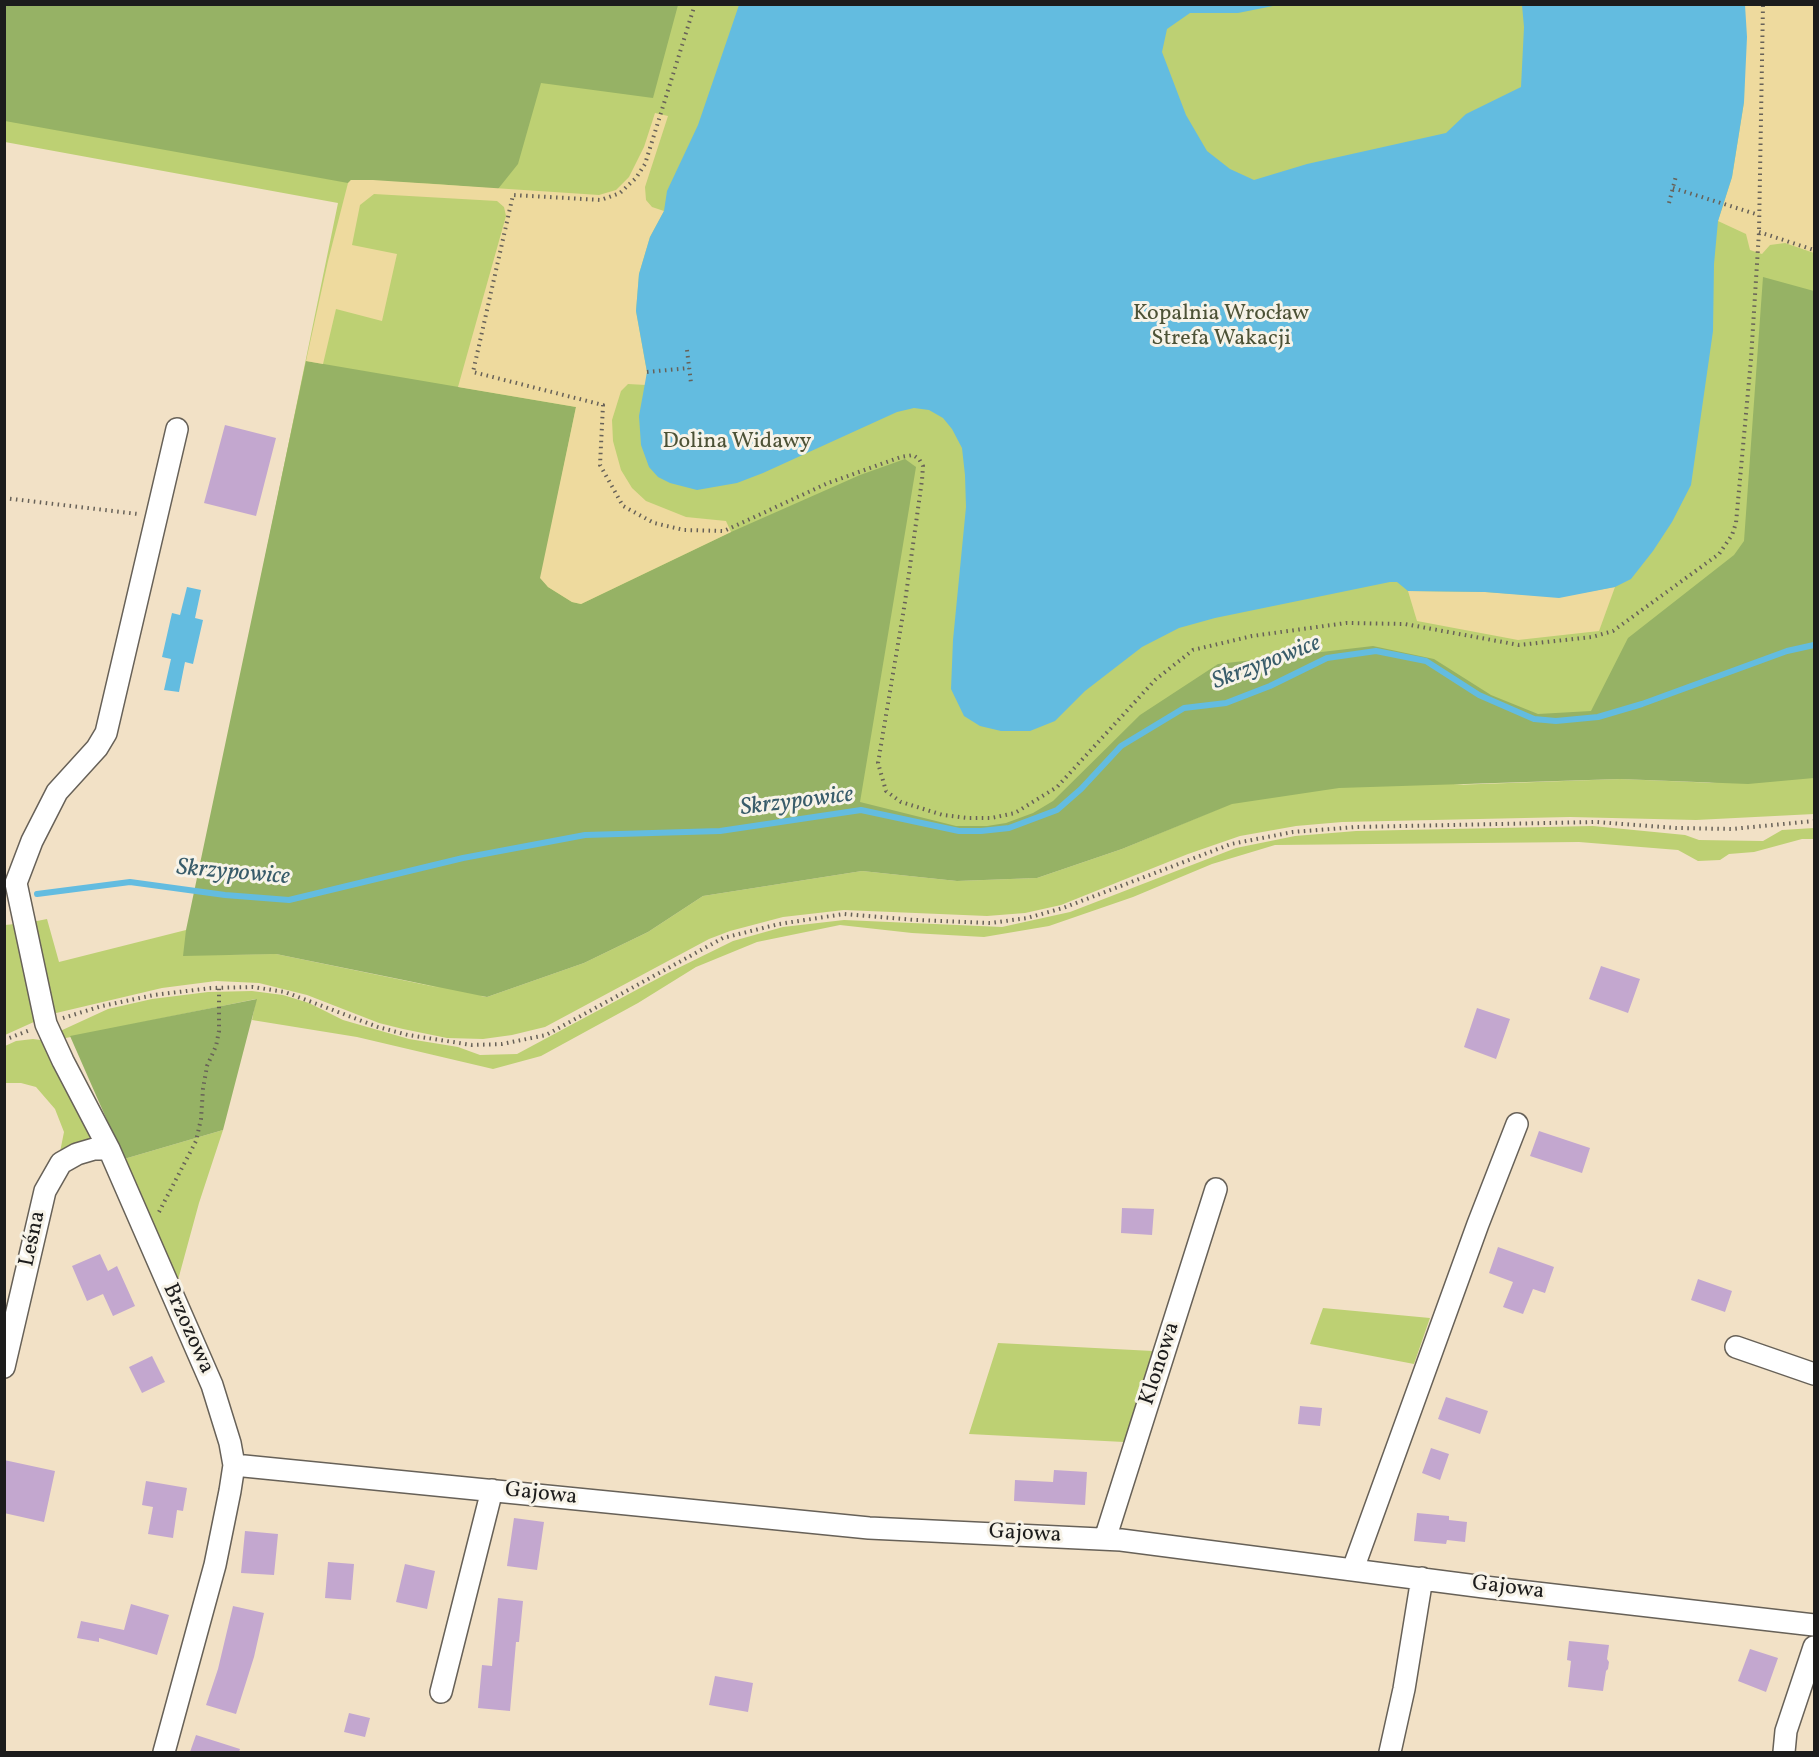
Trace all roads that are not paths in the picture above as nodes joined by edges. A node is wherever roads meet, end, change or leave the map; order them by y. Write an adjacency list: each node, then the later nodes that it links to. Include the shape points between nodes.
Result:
1 (177, 429): 3 (street, Brzozowa, via 106,733 57,792 16,883 46,1024)
2 (1517, 1124): 11 (street)
3 (109, 1149): 6 (street, Leśna, via 94,1149 61,1163 45,1191); 8 (street, Brzozowa, via 212,1385)
4 (1216, 1189): 10 (street, Klonowa)
5 (1736, 1347): 7 (street)
6 (4, 1368)
7 (1815, 1374)
8 (234, 1466): 9 (street, Gajowa); 16 (street, Brzozowa, via 215,1565)
9 (492, 1490): 10 (street, Gajowa, via 869,1528); 15 (street)
10 (1105, 1539): 11 (street, Gajowa)
11 (1353, 1569): 12 (street, Gajowa)
12 (1422, 1578): 13 (street, Gajowa); 17 (street)
13 (1815, 1625)
14 (1815, 1647): 18 (street, via 1786,1731)
15 (441, 1692)
16 (164, 1752)
17 (1390, 1752)
18 (1784, 1752)

